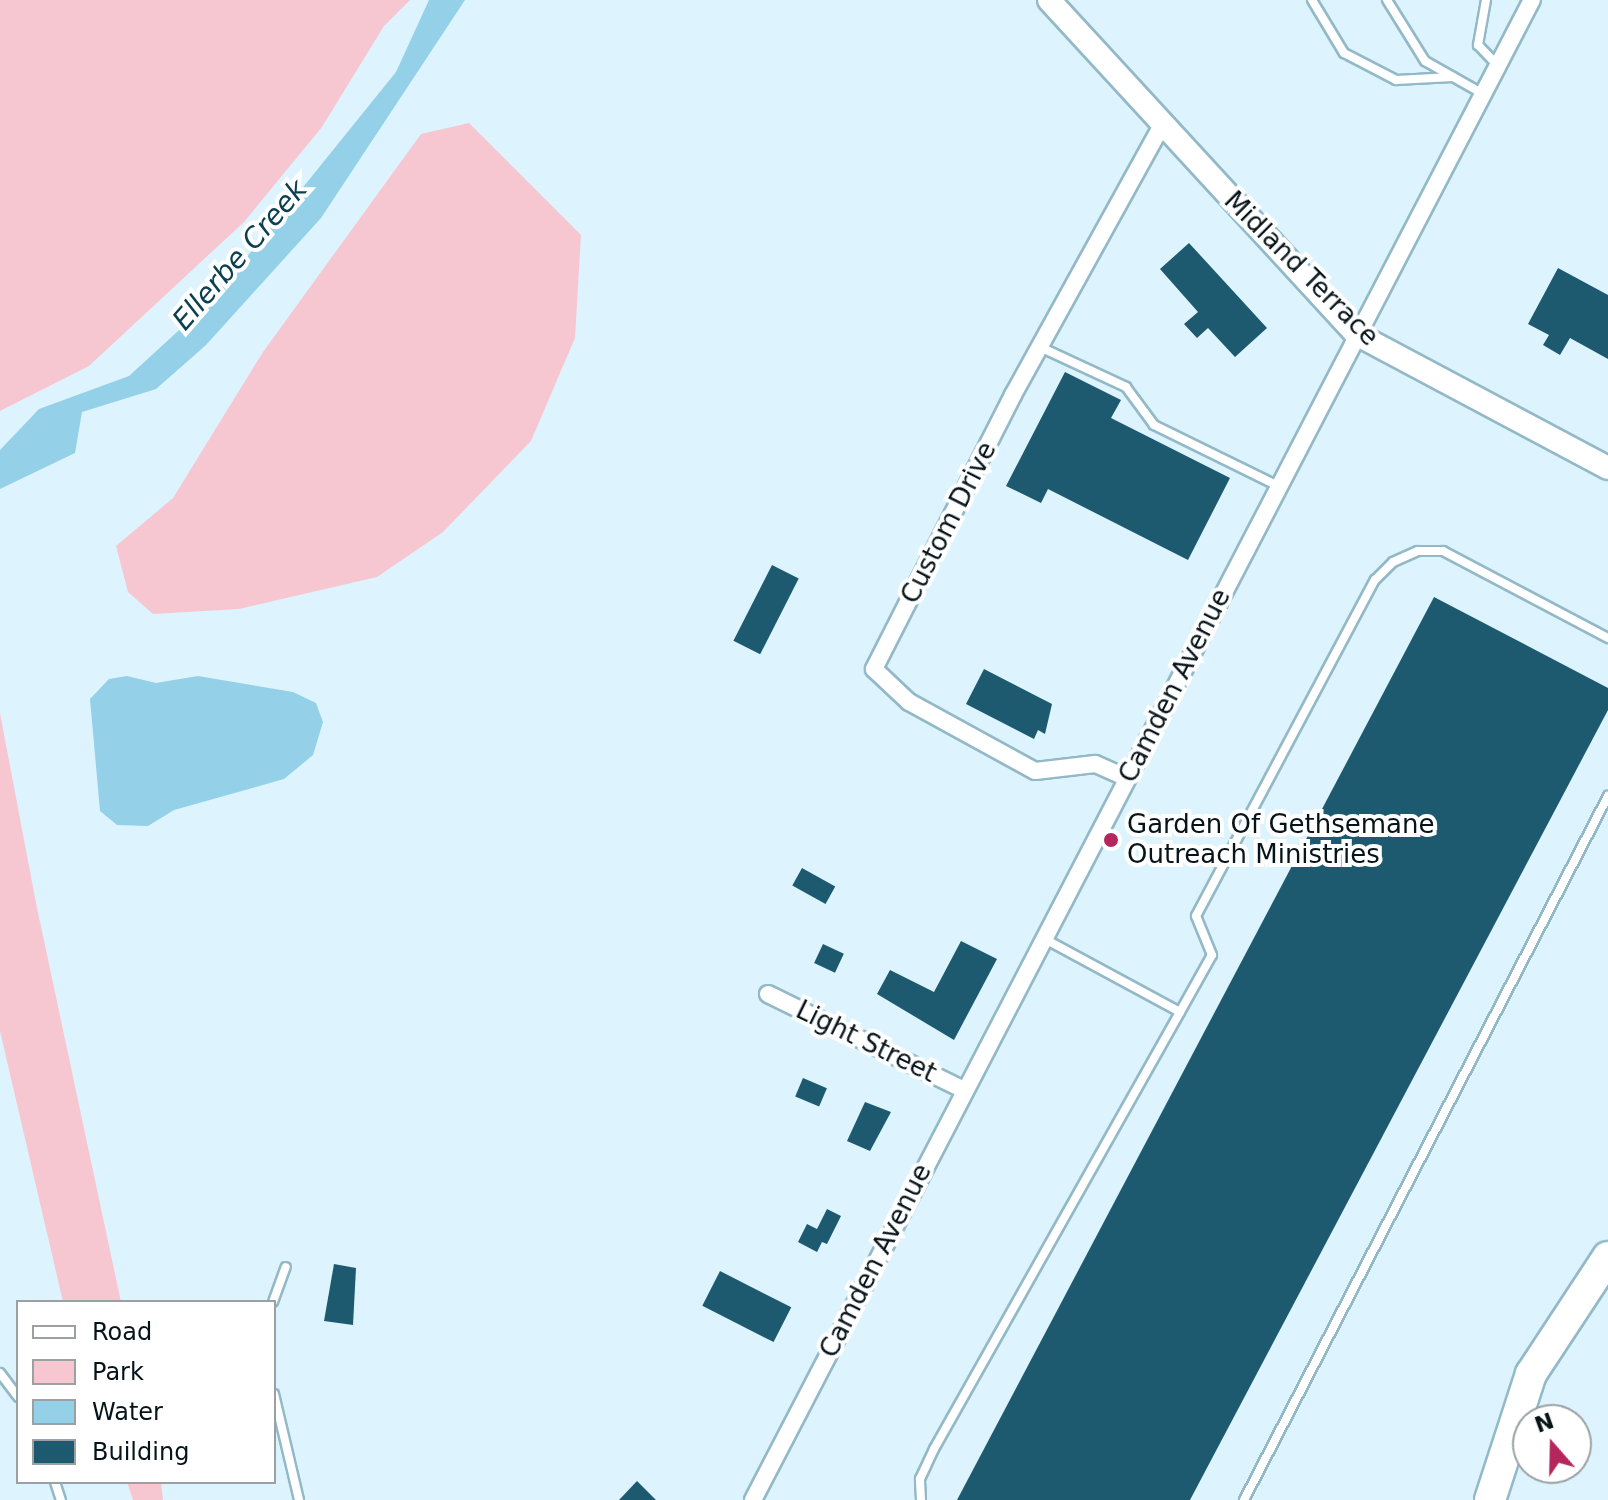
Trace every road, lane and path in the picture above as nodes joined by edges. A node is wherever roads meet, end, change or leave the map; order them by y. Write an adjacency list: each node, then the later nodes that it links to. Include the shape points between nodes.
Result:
1 (1049, 0): 9 (street, Midland Terrace)
2 (1312, 0): 7 (lane, via 1344,53 1396,80)
3 (1387, 0): 7 (lane, via 1425,61)
4 (1486, 0): 6 (lane, via 1478,45)
5 (1532, 0): 6 (street, Camden Avenue)
6 (1498, 66): 8 (street, Camden Avenue)
7 (1453, 77): 8 (lane)
8 (1483, 94): 10 (street, Camden Avenue)
9 (1162, 125): 10 (street, Midland Terrace); 11 (street, Custom Drive)
10 (1356, 334): 12 (street, Midland Terrace); 13 (street, Camden Avenue)
11 (1039, 347): 13 (lane, via 1126,387 1154,425); 15 (street, Custom Drive, via 874,669 909,702 1035,771 1095,764)
12 (1608, 468)
13 (1278, 486): 15 (street, Camden Avenue)
14 (1608, 638): 19 (lane, via 1443,551 1418,551 1393,562 1375,580 1196,916 1212,955)
15 (1127, 778): 17 (street, Camden Avenue)
16 (1608, 796): 31 (lane)
17 (1047, 940): 19 (lane); 20 (street, Camden Avenue)
18 (768, 994): 20 (street, Light Street)
19 (1180, 1012): 30 (lane, via 934,1449 920,1479)
20 (964, 1090): 29 (street, Camden Avenue)
21 (1608, 1257): 27 (highway, via 1531,1374)
22 (286, 1267): 23 (lane)
23 (274, 1300)
24 (0, 1373): 25 (lane)
25 (16, 1394)
26 (276, 1402): 28 (lane)
27 (1492, 1490)
28 (299, 1500)
29 (753, 1500)
30 (921, 1500)
31 (1244, 1500)

